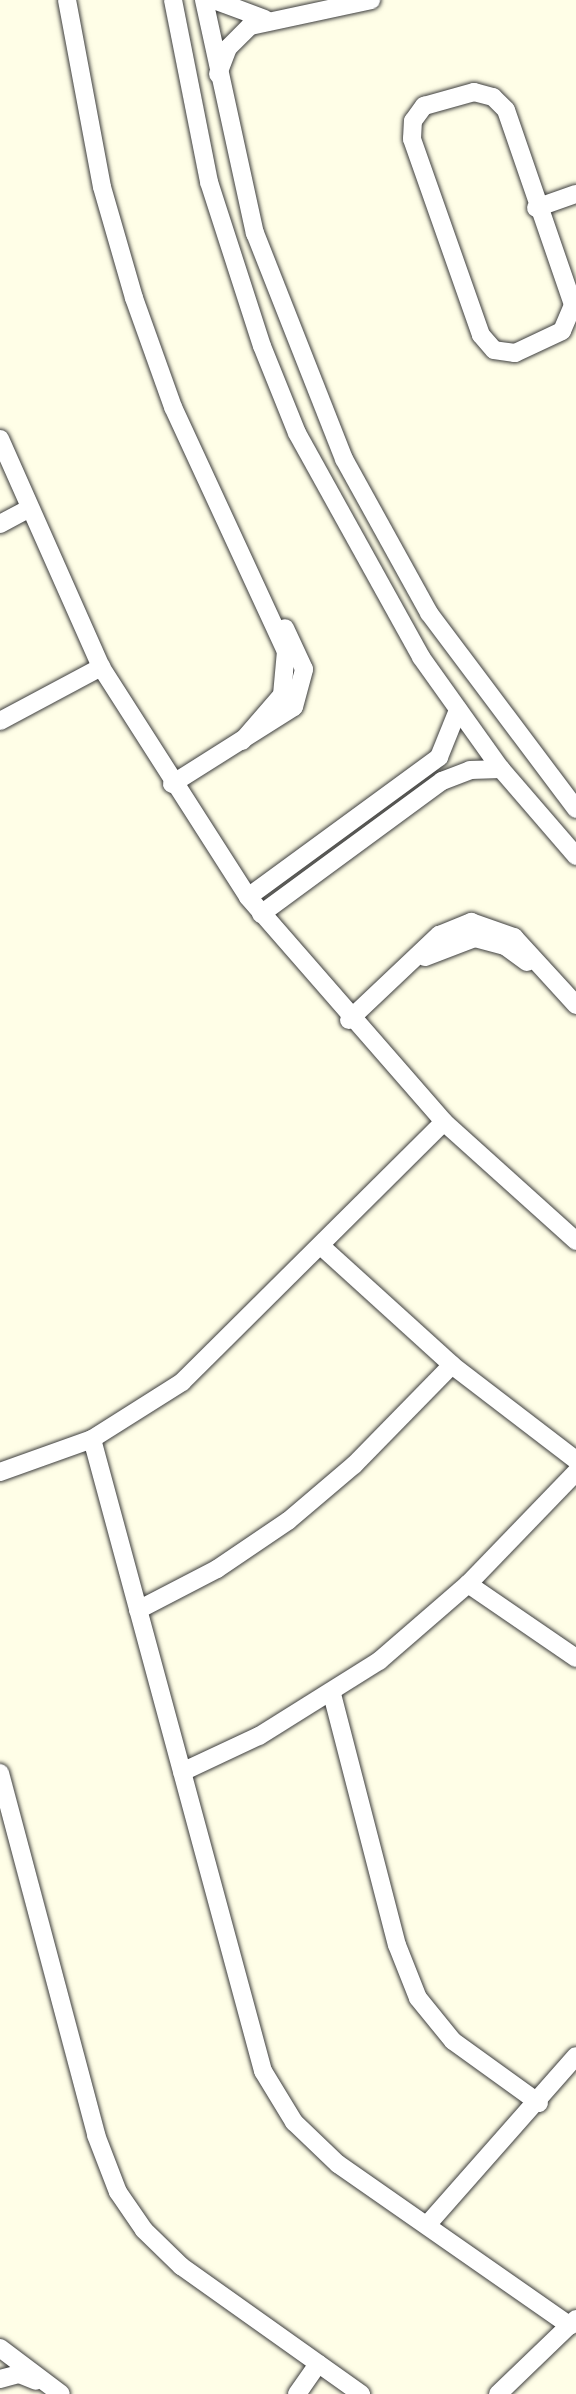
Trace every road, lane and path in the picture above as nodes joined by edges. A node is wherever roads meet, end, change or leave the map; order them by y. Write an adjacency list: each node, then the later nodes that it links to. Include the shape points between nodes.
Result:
1 (67, 0): 17 (street, via 99,175 134,298 199,466 273,615 286,651 286,684 277,705 242,741)
2 (173, 0): 14 (street, via 209,182 261,346 338,517)
3 (204, 0): 7 (street)
4 (214, 0): 6 (street)
5 (371, 0): 6 (street)
6 (265, 19): 7 (street, via 238,36)
7 (217, 77): 18 (street, via 255,233 344,459 429,613)
8 (576, 194): 9 (street)
9 (536, 208): 9 (street, via 572,296 572,315 554,337 504,353 486,344 455,271 412,139 417,112 433,102 474,92 500,102)
10 (0, 439): 11 (street)
11 (26, 510): 12 (street); 13 (street)
12 (0, 524)
13 (101, 667): 15 (street); 17 (street)
14 (458, 710): 16 (street); 19 (street, via 439,757)
15 (0, 721)
16 (502, 769): 20 (street, via 451,776); 21 (street)
17 (172, 784): 22 (street)
18 (576, 809)
19 (364, 812): 20 (street); 22 (street)
20 (377, 830): 23 (street)
21 (576, 856)
22 (248, 897): 23 (street)
23 (261, 914): 25 (street)
24 (576, 1005): 25 (street, via 514,937 483,923 449,929)
25 (349, 1020): 26 (street)
26 (443, 1122): 27 (street); 28 (street)
27 (576, 1241)
28 (322, 1247): 29 (street); 30 (street, via 182,1382)
29 (452, 1365): 31 (street); 35 (street, via 354,1465 288,1521 217,1569)
30 (92, 1438): 32 (street); 35 (street)
31 (576, 1460)
32 (0, 1472)
33 (576, 1472): 34 (street)
34 (468, 1584): 36 (street); 37 (street)
35 (138, 1610): 38 (street)
36 (576, 1658)
37 (332, 1694): 38 (street); 41 (street, via 397,1945 418,1998 453,2041)
38 (182, 1772): 42 (street, via 263,2071 294,2122 329,2155)
39 (0, 1773): 45 (street, via 96,2135 118,2192 144,2230 181,2266)
40 (576, 2056): 41 (street)
41 (538, 2103): 42 (street)
42 (427, 2225): 43 (street)
43 (573, 2323): 48 (street)
44 (0, 2348): 47 (street)
45 (318, 2364): 49 (street); 50 (street)
46 (0, 2379): 47 (street, via 19,2374)
47 (58, 2392)
48 (498, 2393)
49 (297, 2394)
50 (361, 2394)

